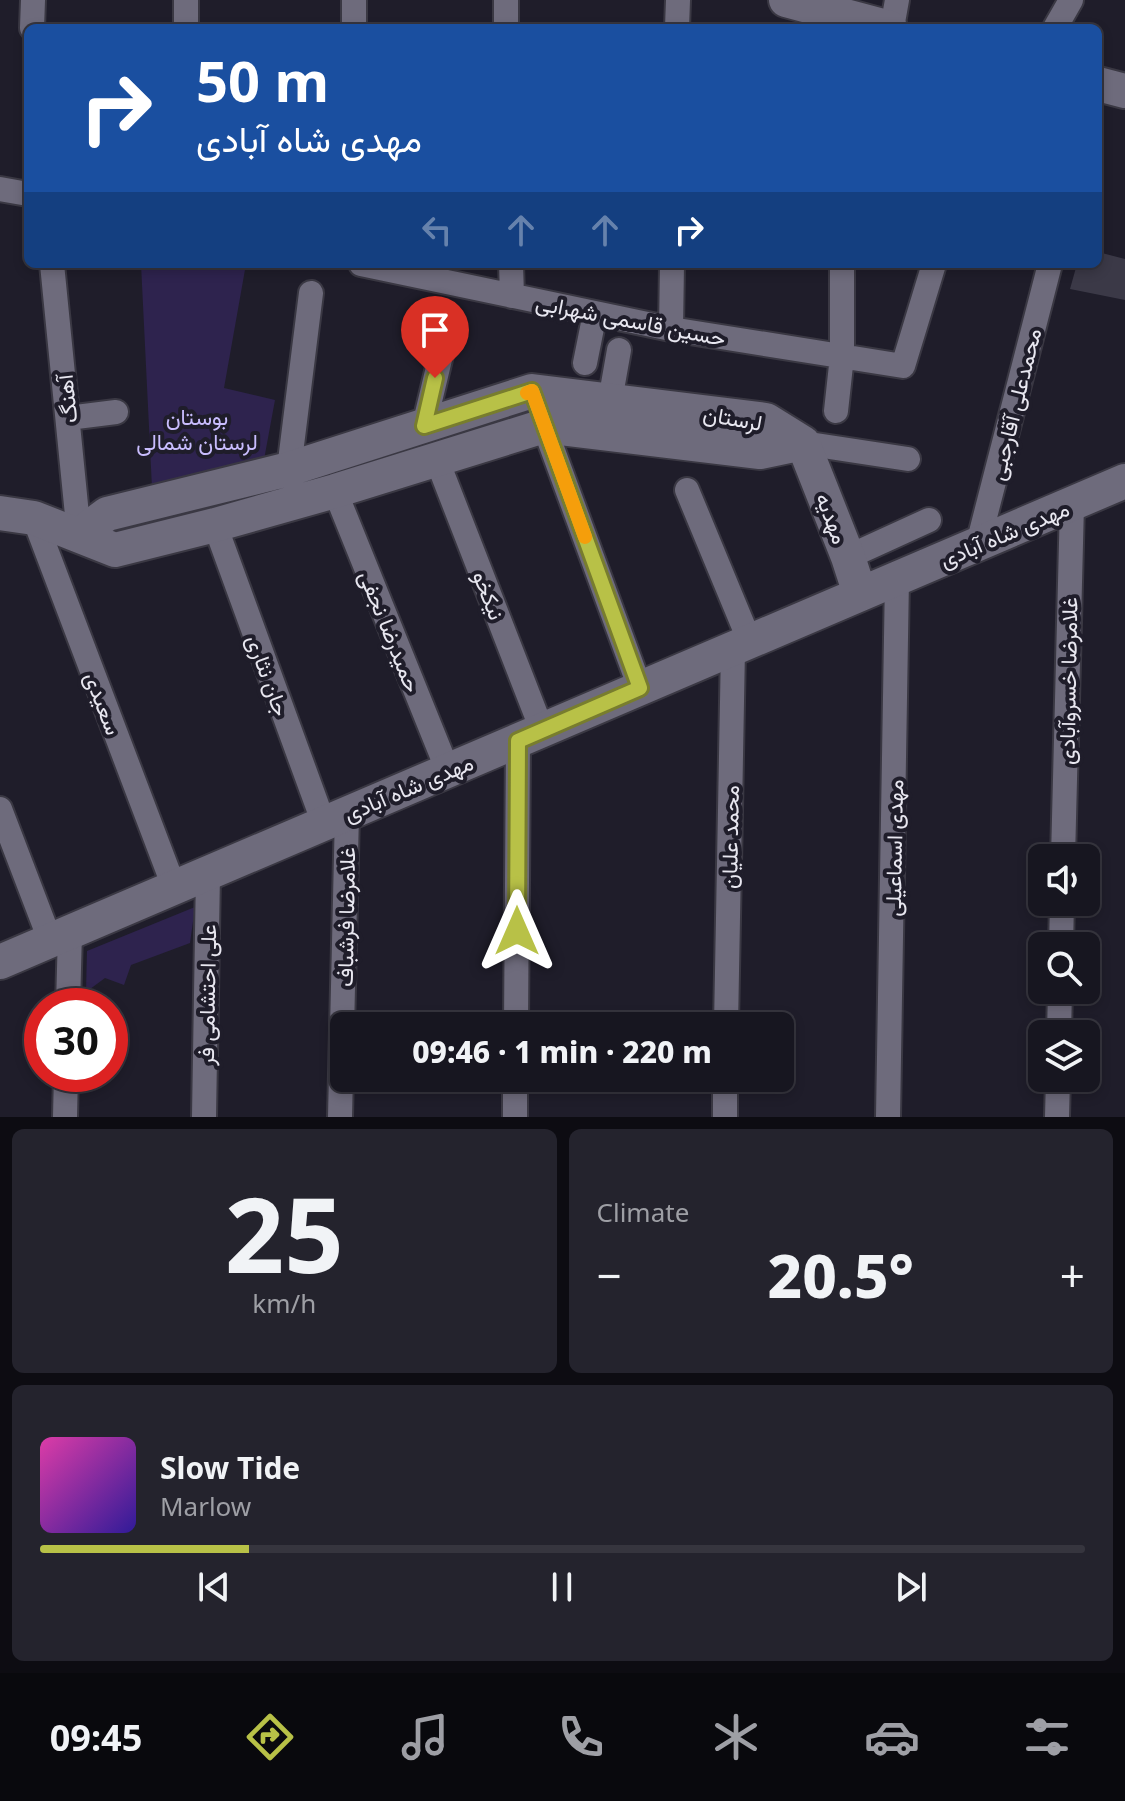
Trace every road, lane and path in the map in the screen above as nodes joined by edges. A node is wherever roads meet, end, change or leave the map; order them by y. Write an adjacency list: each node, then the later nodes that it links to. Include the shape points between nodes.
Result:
1 (33, 0): 10 (street)
2 (186, 0): 11 (street)
3 (354, 0): 12 (street)
4 (506, 0): 13 (street)
5 (678, 0): 14 (street)
6 (786, 0): 9 (street)
7 (897, 0): 15 (street)
8 (1071, 0): 16 (street)
9 (844, 22)
10 (32, 24)
11 (186, 24)
12 (354, 24)
13 (506, 24)
14 (677, 24)
15 (892, 24)
16 (1057, 24)
17 (1102, 85): 18 (street)
18 (1125, 91)
19 (0, 189): 20 (street)
20 (24, 193)
21 (52, 268): 40 (street, آهنگ)
22 (380, 268): 29 (street, حسین قاسمی شهرابی)
23 (511, 268): 29 (street)
24 (672, 268): 31 (street)
25 (842, 268): 34 (street)
26 (933, 268): 34 (street, حسین قاسمی شهرابی, via 903,366)
27 (1049, 268): 58 (street, محمدعلی آقارجبی)
28 (311, 293): 47 (street)
29 (512, 296): 30 (street, حسین قاسمی شهرابی)
30 (595, 313): 31 (street, حسین قاسمی شهرابی); 35 (street)
31 (671, 329): 34 (street, حسین قاسمی شهرابی)
32 (447, 330): 41 (street)
33 (619, 350): 37 (street)
34 (842, 356): 38 (street)
35 (585, 363)
36 (532, 391): 37 (street, لرستان); 41 (street, لرستان); 42 (street)
37 (610, 401): 43 (street, لرستان, via 766,420)
38 (836, 411)
39 (116, 412): 40 (street)
40 (68, 418): 57 (street, آهنگ)
41 (424, 426): 44 (street, لرستان)
42 (544, 426): 43 (street, لرستان, via 760,452); 46 (street, لرستان); 63 (street)
43 (803, 443): 45 (street); 59 (street, مهدیه)
44 (323, 459): 47 (street, لرستان); 50 (street)
45 (908, 459)
46 (437, 460): 50 (street, لرستان); 64 (street, نیکخو)
47 (289, 469): 51 (street); 57 (street, لرستان, via 107,514)
48 (1125, 481): 52 (street, مهدی شاه آبادی)
49 (687, 490): 62 (street)
50 (335, 491): 51 (street, لرستان); 65 (street, حمیدرضا نجفی)
51 (298, 501): 56 (street, لرستان)
52 (1072, 504): 58 (street, مهدی شاه آبادی); 68 (street, غلامرضا خسروآبادی)
53 (0, 513): 54 (street, لرستان)
54 (34, 518): 57 (street, لرستان); 70 (street, سعیدی)
55 (929, 520): 59 (street)
56 (215, 525): 57 (street, لرستان, via 115,550); 67 (street, جان نثاری)
57 (79, 535)
58 (978, 544): 60 (street, مهدی شاه آبادی)
59 (848, 557): 61 (street, مهدیه)
60 (897, 578): 61 (street, مهدی شاه آبادی); 85 (street, مهدی اسماعیلی)
61 (860, 594): 62 (street, مهدی شاه آبادی)
62 (741, 645): 63 (street, مهدی شاه آبادی); 75 (street, محمد علیان)
63 (640, 688): 64 (street, مهدی شاه آبادی)
64 (530, 735): 65 (street, مهدی شاه آبادی); 74 (street)
65 (448, 771): 67 (street, مهدی شاه آبادی)
66 (0, 809): 71 (street)
67 (335, 818): 69 (street, مهدی شاه آبادی); 82 (street, غلامرضا فرشباف)
68 (1063, 844)
69 (208, 873): 70 (street, مهدی شاه آبادی); 81 (street, علی احتشامی فر)
70 (174, 887): 71 (street, مهدی شاه آبادی)
71 (60, 936): 72 (street, مهدی شاه آبادی); 73 (street)
72 (0, 962)
73 (66, 988)
74 (517, 1012)
75 (727, 1012)
76 (66, 1092): 80 (street)
77 (515, 1092): 83 (street)
78 (725, 1092): 84 (street)
79 (1058, 1092): 86 (street)
80 (65, 1117)
81 (204, 1117)
82 (340, 1117)
83 (515, 1117)
84 (725, 1117)
85 (888, 1117)
86 (1057, 1117)

